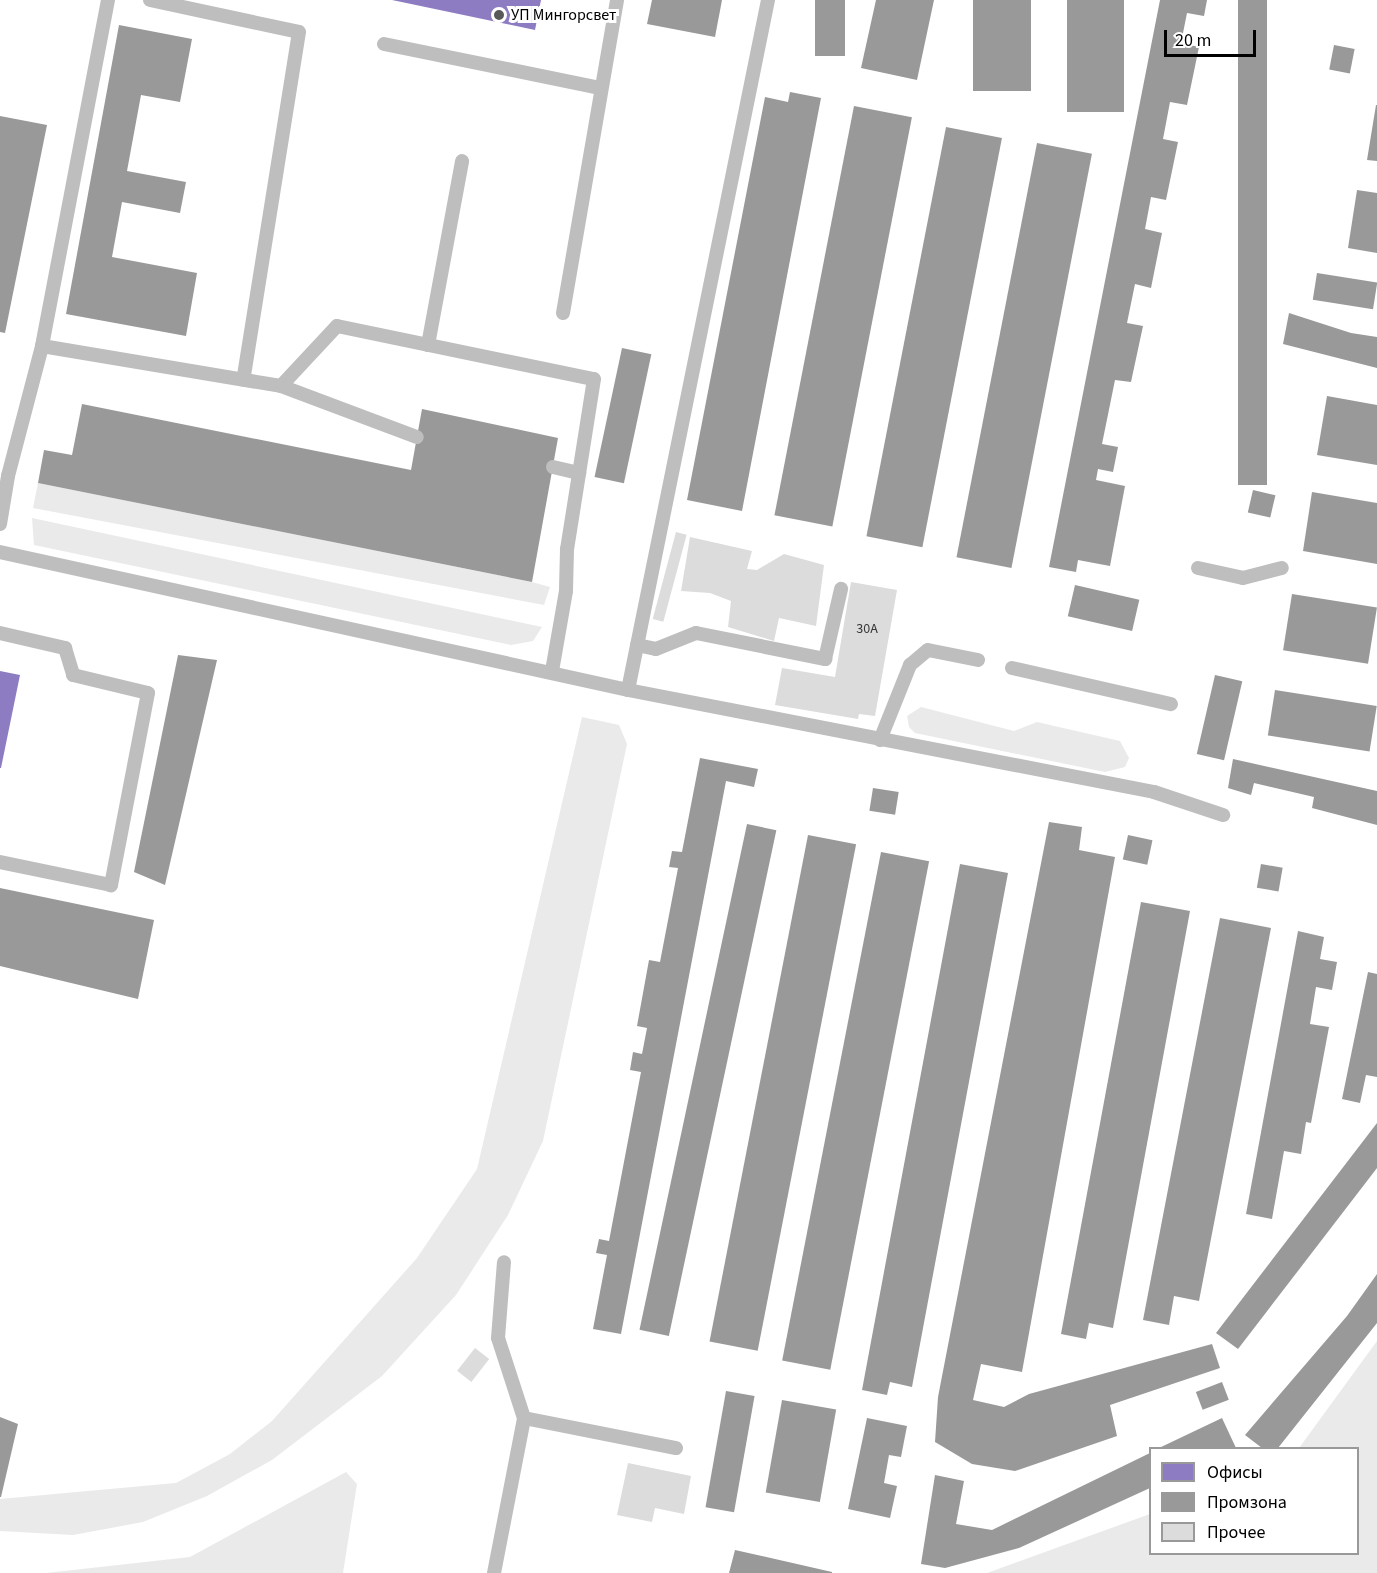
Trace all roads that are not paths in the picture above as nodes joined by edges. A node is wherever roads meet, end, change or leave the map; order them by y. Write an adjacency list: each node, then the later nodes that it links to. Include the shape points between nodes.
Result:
1 (108, 0): 10 (lane)
2 (150, 0): 11 (lane, via 299,32)
3 (617, 0): 6 (lane)
4 (768, 0): 22 (lane)
5 (384, 44): 6 (lane)
6 (602, 88): 8 (lane)
7 (462, 161): 9 (lane)
8 (563, 313)
9 (428, 345): 12 (lane, via 337,326); 15 (lane, via 594,379)
10 (42, 346): 11 (lane); 16 (lane, via 8,476)
11 (243, 380): 12 (lane)
12 (281, 386): 13 (lane)
13 (417, 437)
14 (553, 467): 15 (lane)
15 (579, 473): 25 (lane, via 567,549 566,591)
16 (0, 524)
17 (0, 552): 25 (lane)
18 (1198, 568): 19 (lane, via 1243,578)
19 (1282, 568)
20 (842, 589): 22 (lane, via 825,659 696,633 656,649)
21 (0, 633): 30 (lane, via 65,648 73,675 148,693 111,885)
22 (637, 645): 26 (lane)
23 (978, 660): 28 (lane, via 928,650 910,665)
24 (1012, 668): 27 (lane)
25 (552, 671): 26 (lane)
26 (628, 690): 28 (lane)
27 (1171, 704)
28 (880, 740): 29 (lane, via 1154,792)
29 (1223, 815)
30 (0, 862)
31 (504, 1262): 32 (lane, via 498,1338)
32 (524, 1418): 33 (lane); 34 (lane)
33 (676, 1448)
34 (494, 1573)

